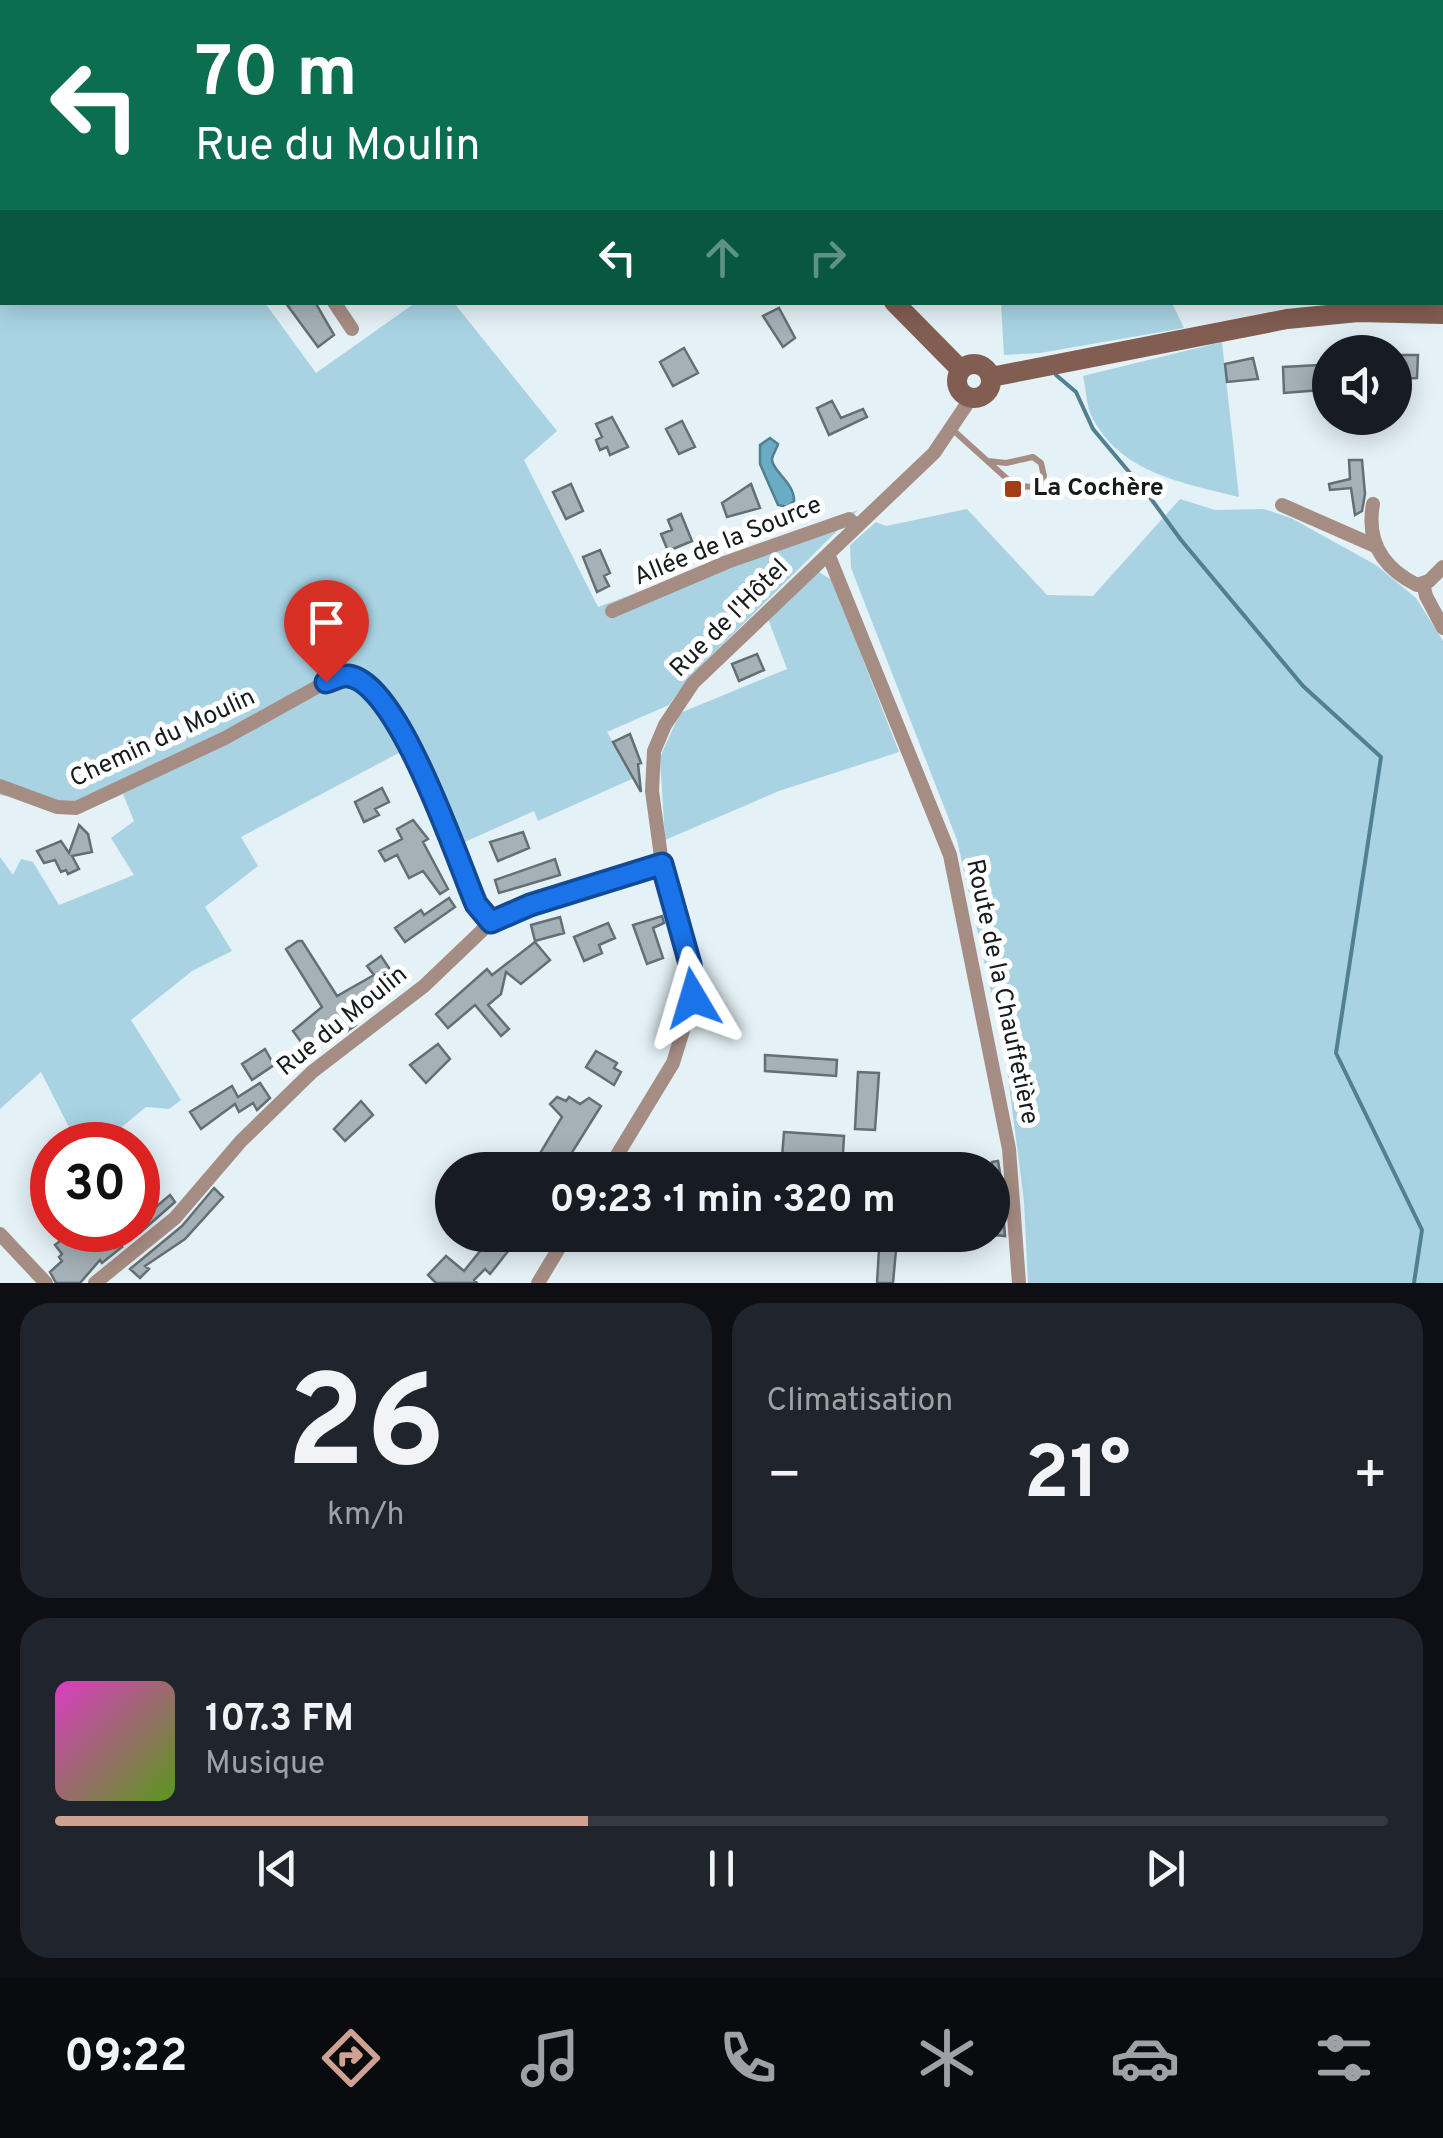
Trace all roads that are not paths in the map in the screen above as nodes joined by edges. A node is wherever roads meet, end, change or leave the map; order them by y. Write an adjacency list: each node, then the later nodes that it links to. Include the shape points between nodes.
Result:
1 (336, 305): 4 (street)
2 (897, 305): 5 (main road)
3 (1443, 314): 6 (main road, via 1287,319)
4 (352, 329)
5 (961, 370): 6 (main road, via 982,365); 7 (main road, via 958,387)
6 (991, 377): 7 (main road, via 987,393)
7 (972, 398): 8 (street, Rue de l'Hôtel)
8 (953, 430): 9 (lane); 12 (street, Rue de l'Hôtel)
9 (988, 461): 9 (lane, via 1015,486 1035,487 1044,476 1033,458)
10 (1373, 504): 13 (street)
11 (1282, 506): 13 (street)
12 (857, 526): 14 (street, Rue de l'Hôtel); 17 (street, Allée de la Source, via 849,518)
13 (1373, 545): 16 (street, via 1398,576)
14 (828, 554): 20 (street, Rue de l'Hôtel, via 693,683 665,724 654,751 652,790); 28 (street, Route de la Chauffetière, via 950,855 1010,1149)
15 (1443, 567): 16 (street)
16 (1423, 583): 18 (street)
17 (612, 611)
18 (1443, 628)
19 (0, 786): 21 (street, Chemin du Moulin, via 76,808 348,676 368,684 397,719 476,904)
20 (662, 864): 21 (street, Rue du Moulin); 22 (street, Rue de l'Hôtel, via 693,998 673,1063)
21 (491, 922): 26 (street, Rue du Moulin, via 424,986 312,1072 176,1218)
22 (619, 1152)
23 (0, 1234): 25 (street)
24 (557, 1252): 27 (street)
25 (46, 1283)
26 (95, 1283)
27 (538, 1283)
28 (1019, 1283)

